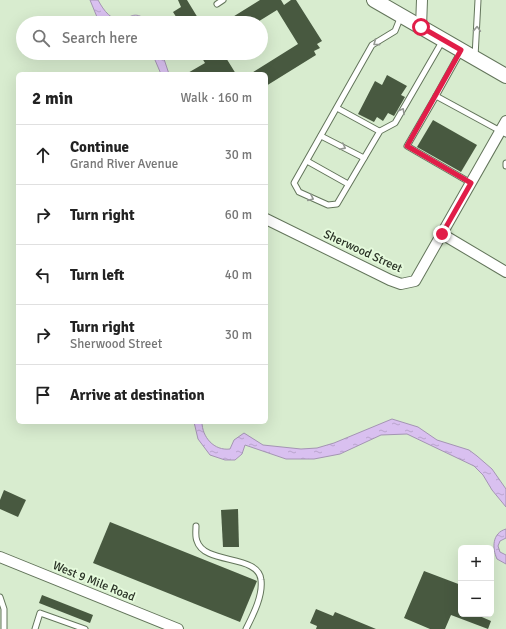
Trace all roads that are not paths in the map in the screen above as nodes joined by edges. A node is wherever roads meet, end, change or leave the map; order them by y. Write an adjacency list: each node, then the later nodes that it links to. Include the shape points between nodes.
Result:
1 (223, 0): 5 (lane)
2 (374, 0): 6 (main road)
3 (422, 0): 7 (street)
4 (478, 0): 10 (lane, one-way to 4)
5 (217, 4)
6 (401, 16): 7 (main road); 13 (lane, one-way to 13, via 395,31 372,45)
7 (421, 27): 8 (main road)
8 (444, 40): 9 (main road); 15 (lane, one-way to 8, via 395,124)
9 (461, 50): 10 (main road); 12 (lane)
10 (475, 58): 11 (main road)
11 (506, 76)
12 (436, 96): 16 (lane); 20 (lane, via 407,146)
13 (337, 108): 15 (lane); 17 (lane)
14 (506, 121): 16 (street, Sherwood Street)
15 (380, 131): 18 (lane)
16 (503, 132): 20 (street, Sherwood Street)
17 (321, 136): 18 (lane, one-way to 18); 19 (lane)
18 (364, 158): 21 (lane)
19 (307, 161): 21 (lane); 21 (lane, one-way to 21, via 294,183 299,192 328,205 336,204)
20 (471, 183): 23 (street, Sherwood Street)
21 (348, 184)
22 (268, 220): 23 (street, Sherwood Street, via 401,284 414,281)
23 (442, 234): 24 (street)
24 (506, 272)
25 (196, 526): 33 (lane, via 196,540 205,551 252,566 259,571 260,590)
26 (0, 557): 28 (street, West 9 Mile Road)
27 (0, 597): 29 (lane, via 4,609)
28 (161, 626): 32 (street, West 9 Mile Road)
29 (4, 629)
30 (35, 629): 31 (lane, via 40,613)
31 (85, 629)
32 (178, 629)
33 (246, 629)

